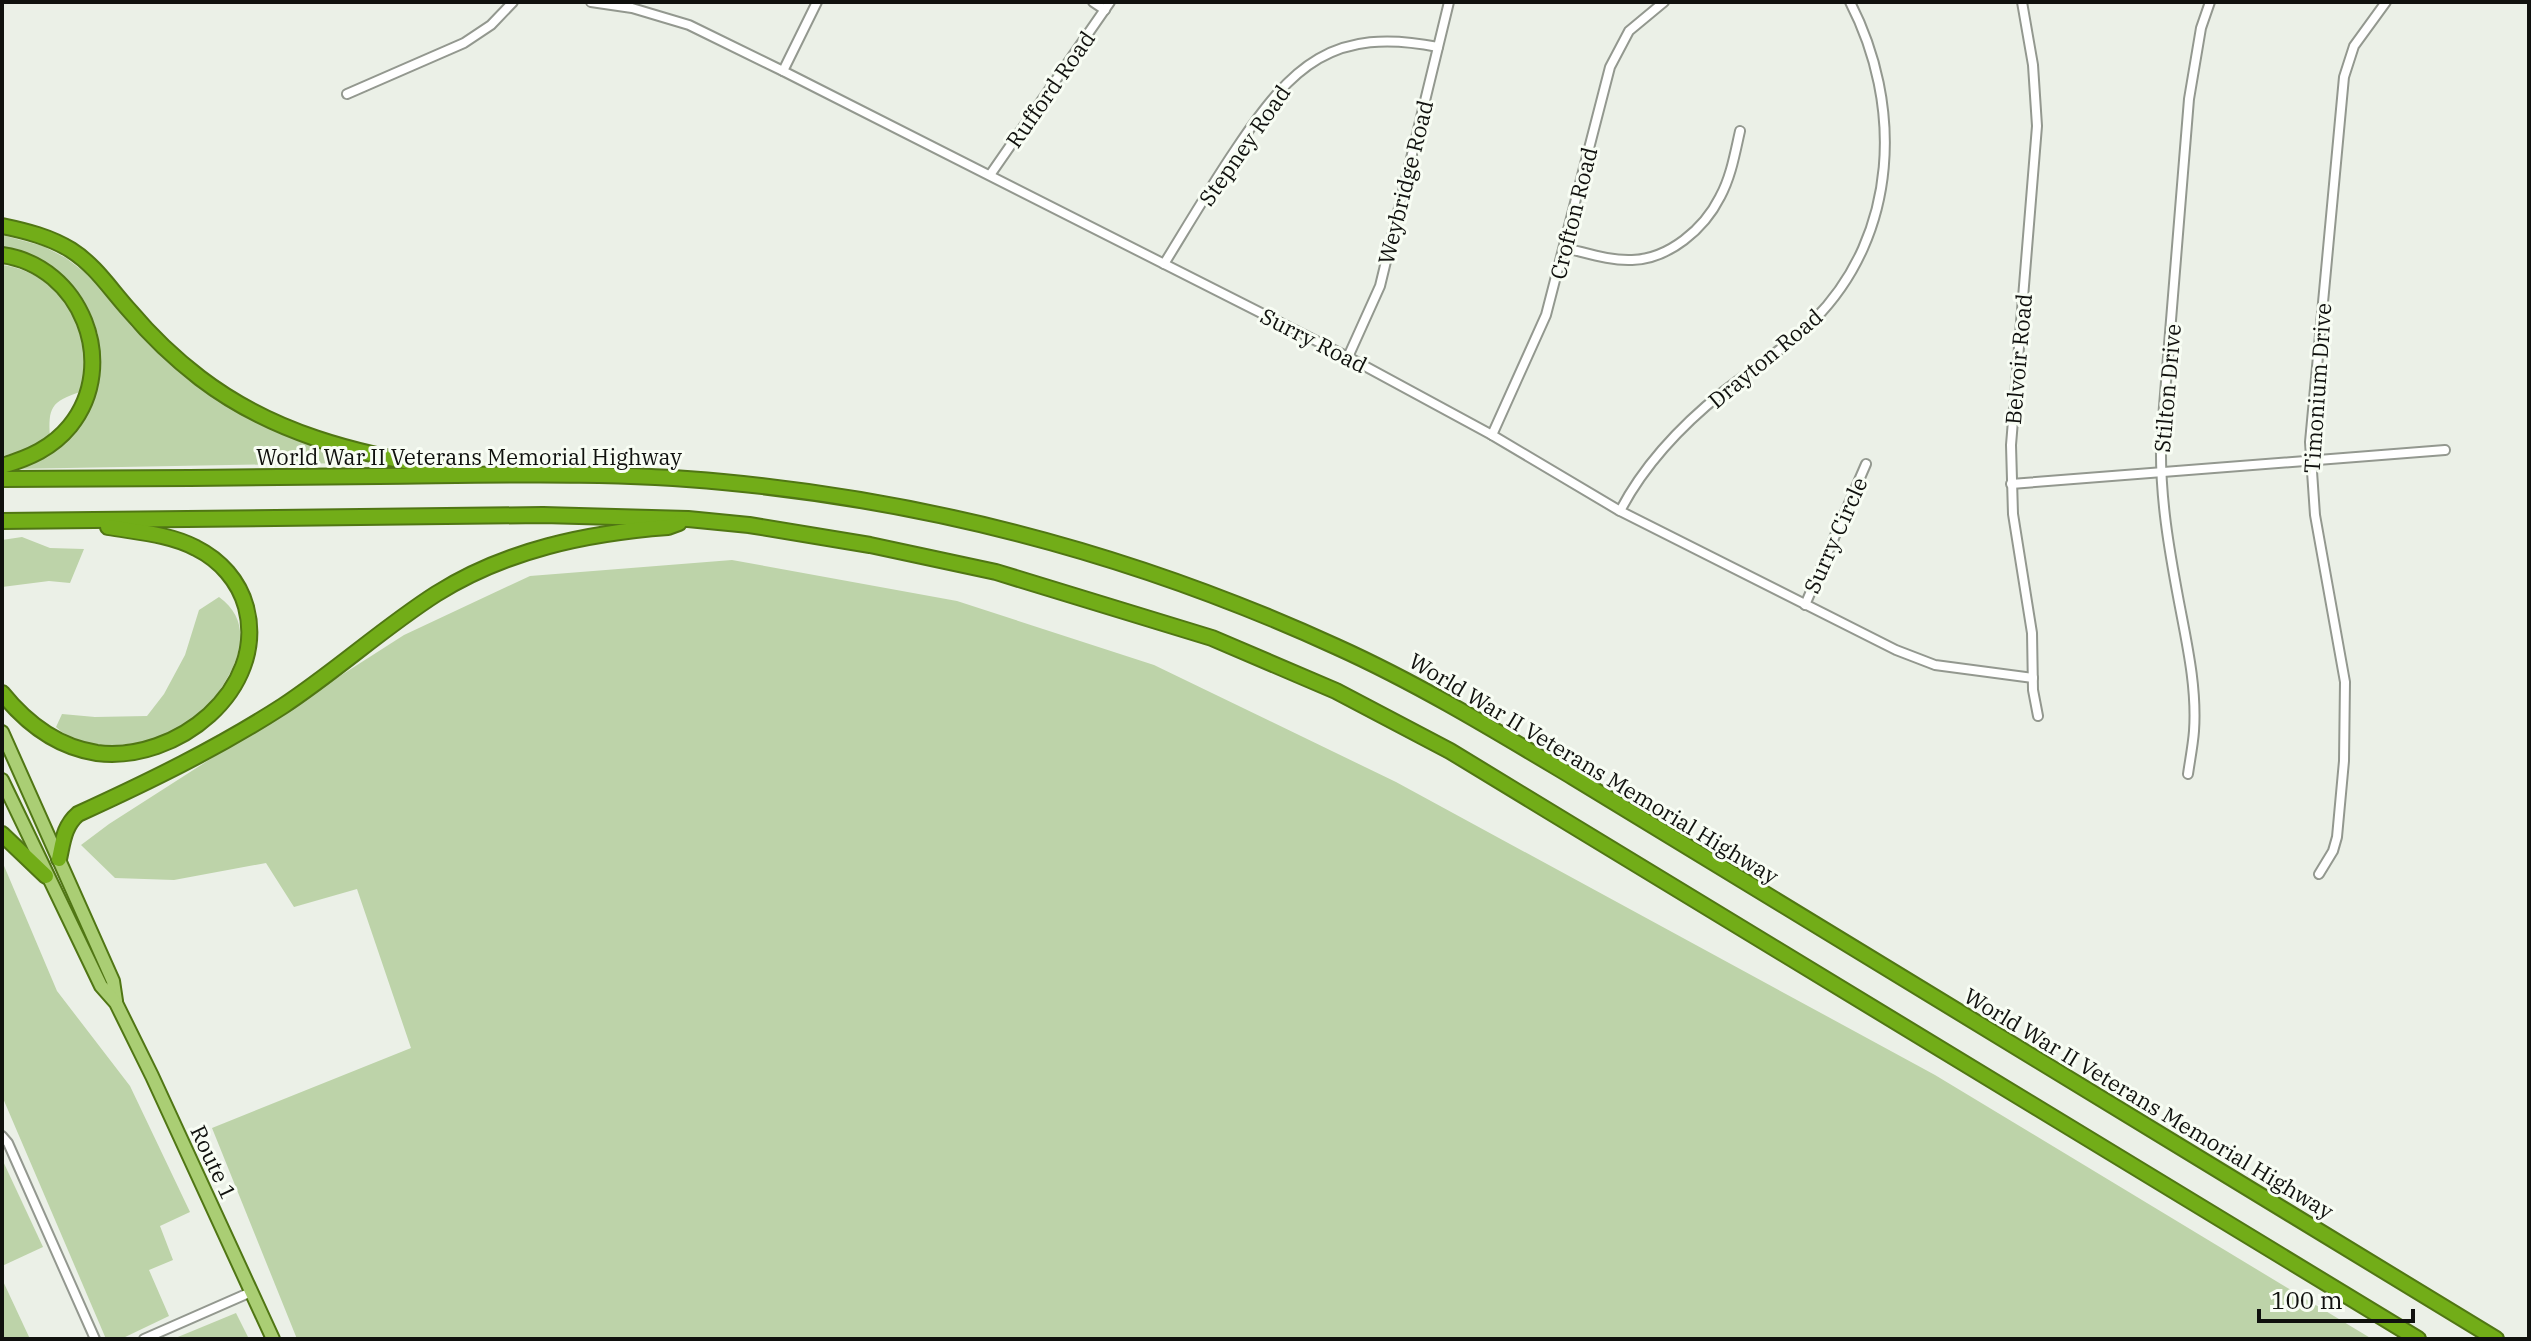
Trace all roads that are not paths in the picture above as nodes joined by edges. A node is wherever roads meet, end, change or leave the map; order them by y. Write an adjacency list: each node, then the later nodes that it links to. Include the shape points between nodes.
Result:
1 (513, 2): 15 (street, via 464,43)
2 (591, 2): 11 (street, Surry Road)
3 (817, 2): 14 (street)
4 (1093, 2): 12 (street)
5 (1449, 2): 13 (street, Weybridge Road)
6 (1664, 2): 19 (street, Crofton Road, via 1629,31 1610,67)
7 (1850, 2): 32 (street, Drayton Road, via 1877,71 1885,127 1885,171 1866,243 1829,304 1684,427 1639,479)
8 (2022, 2): 31 (street, Belvoir Road, via 2037,126)
9 (2210, 2): 28 (street, Stilton Drive, via 2189,99)
10 (2386, 2): 25 (street, Timonium Drive, via 2354,46 2344,77)
11 (633, 5): 14 (street, Surry Road, via 689,25)
12 (1107, 6): 17 (street, Rufford Road)
13 (1438, 47): 21 (street, Stepney Road, via 1371,41 1321,57 1297,73 1242,140); 22 (street, Weybridge Road, via 1380,286)
14 (783, 71): 17 (street, Surry Road)
15 (347, 94)
16 (1740, 131): 19 (street, via 1720,197 1683,241 1655,256 1630,260)
17 (990, 175): 21 (street, Surry Road)
18 (2, 226): 29 (highway, via 46,238 77,254 177,359 254,412 347,450)
19 (1565, 248): 23 (street, Crofton Road, via 1546,315)
20 (2, 255): 27 (highway, via 43,270 66,289 89,332 93,368 87,397 64,434 41,452)
21 (1164, 264): 22 (street, Surry Road)
22 (1348, 357): 23 (street, Surry Road)
23 (1492, 435): 32 (street, Surry Road)
24 (2445, 450): 25 (street)
25 (2310, 460): 28 (street); 45 (street, Timonium Drive, via 2347,717 2337,837)
26 (1866, 464): 36 (street, Surry Circle)
27 (2, 466)
28 (2160, 471): 31 (street); 41 (street, Stilton Drive, via 2193,694)
29 (484, 475): 30 (highway, World War II Veterans Memorial Highway); 54 (highway, World War II Veterans Memorial Highway, via 683,479 906,508 1074,548 1282,623 1393,673 1521,746)
30 (2, 479)
31 (2011, 484): 37 (street, Belvoir Road, via 2032,633)
32 (1620, 511): 36 (street, Surry Road)
33 (688, 519): 35 (highway, via 543,515); 44 (highway, via 668,527 548,546 456,583 227,740 78,814 65,831); 53 (highway, via 870,545 996,572 1212,638 1336,691 1523,794)
34 (2, 521): 35 (highway)
35 (72, 521): 38 (highway, via 180,541 208,555 229,574 245,602 247,660 232,690 206,718 171,740 132,752 98,753 62,743 30,724)
36 (1805, 605): 37 (street, Surry Road, via 1935,665)
37 (2033, 678): 39 (street, Belvoir Road)
38 (2, 693)
39 (2038, 716)
40 (2, 732): 44 (main road, Route 1)
41 (2188, 774)
42 (2, 780): 46 (main road, Route 1)
43 (2, 834): 46 (highway)
44 (59, 859): 47 (main road, Route 1, via 113,981)
45 (2319, 874)
46 (46, 876): 47 (main road, Route 1, via 101,986)
47 (116, 1003): 49 (main road, Route 1)
48 (2, 1136): 50 (street)
49 (251, 1292): 51 (street); 52 (main road, Route 1)
50 (95, 1339)
51 (144, 1339)
52 (273, 1339)
53 (2418, 1339)
54 (2496, 1339)

